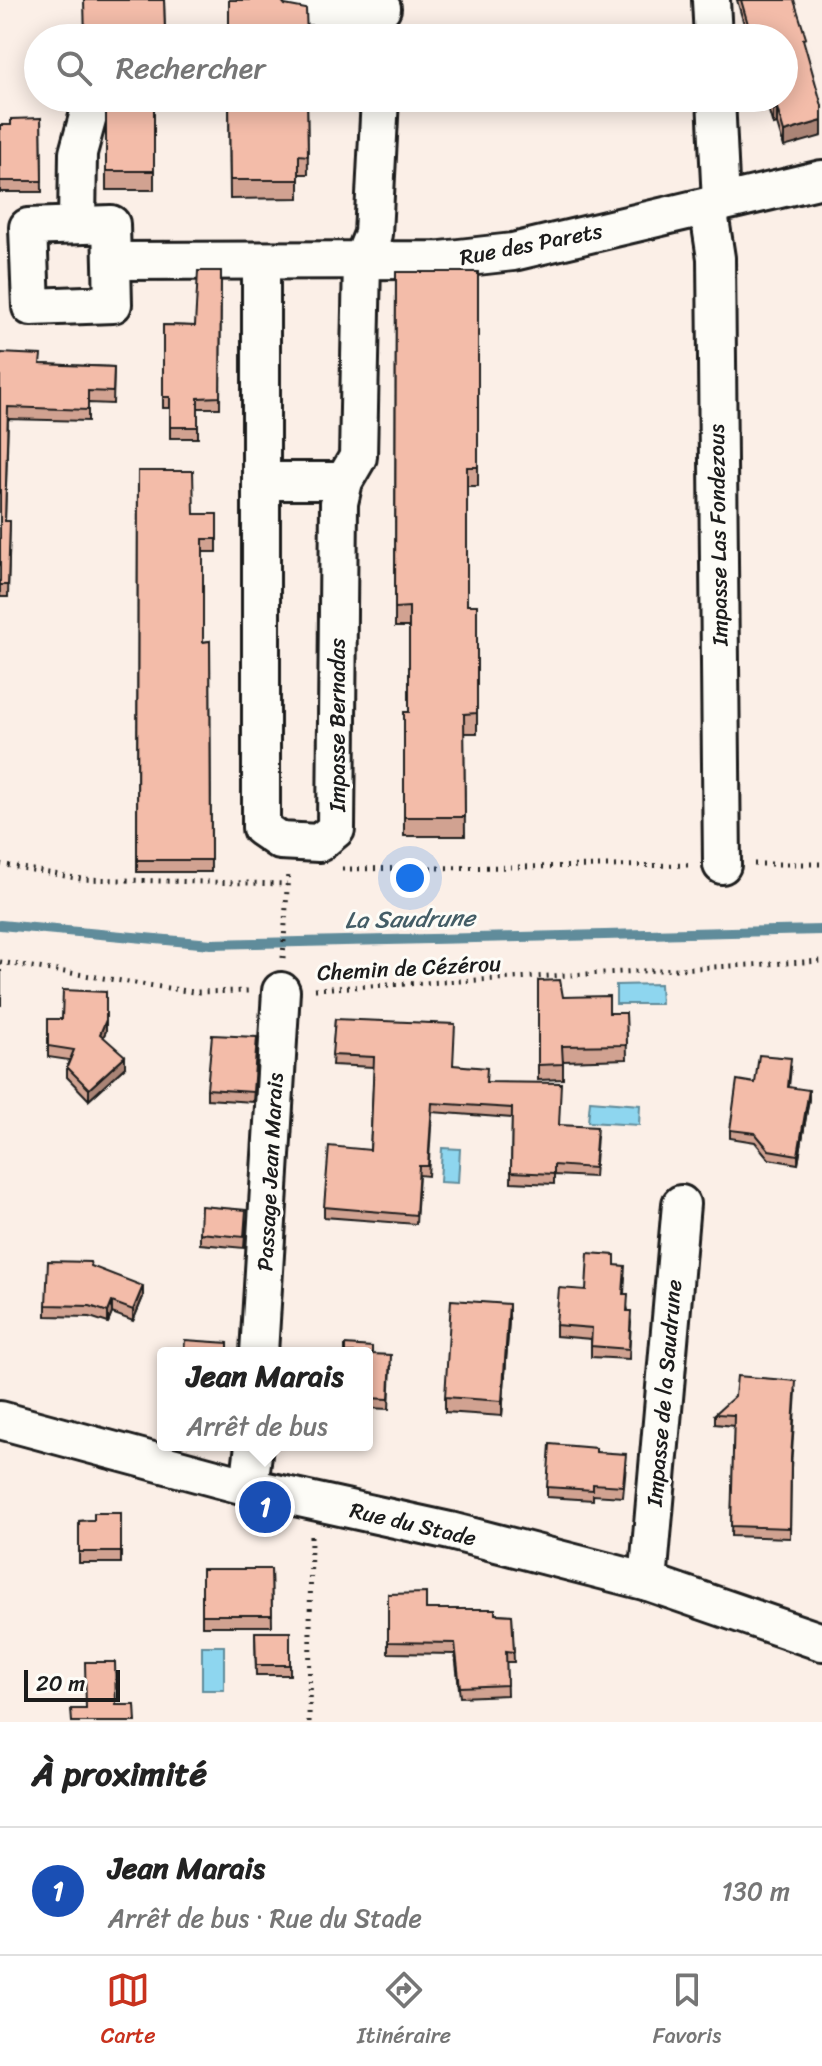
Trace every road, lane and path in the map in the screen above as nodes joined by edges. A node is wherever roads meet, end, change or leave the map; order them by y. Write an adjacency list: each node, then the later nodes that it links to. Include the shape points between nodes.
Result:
1 (711, 0): 4 (street)
2 (297, 6): 3 (street, via 341,5)
3 (381, 15)
4 (712, 24)
5 (89, 112): 10 (street, via 78,153)
6 (380, 112): 13 (street, Impasse Bernadas, via 373,234)
7 (716, 112): 9 (street, Impasse Las Fondezous)
8 (822, 179): 9 (street, Rue des Parets)
9 (715, 204): 13 (street, Rue des Parets, via 513,252); 20 (street, Impasse Las Fondezous)
10 (77, 225): 11 (street, via 111,224); 14 (street, via 28,227)
11 (125, 261): 12 (street, Rue des Parets); 14 (street, via 113,304 31,307)
12 (261, 261): 13 (street, Rue des Parets); 15 (street)
13 (362, 261): 16 (street, Impasse Bernadas, via 358,457)
14 (15, 266)
15 (261, 481): 16 (street); 17 (street, via 261,828)
16 (344, 481): 17 (street, Impasse Bernadas, via 339,503 336,829 319,843)
17 (291, 842): 22 (path)
18 (0, 864): 22 (path, via 81,879)
19 (822, 864): 20 (path)
20 (722, 865): 21 (path)
21 (335, 869)
22 (287, 884): 25 (path)
23 (822, 961): 25 (path, Chemin de Cézérou)
24 (0, 962): 25 (path, Chemin de Cézérou, via 193,992)
25 (282, 974): 27 (street, Passage Jean Marais)
26 (681, 1204): 32 (street, Impasse de la Saudrune)
27 (259, 1347)
28 (0, 1420): 30 (street, Rue du Stade)
29 (253, 1451): 30 (street)
30 (249, 1487): 31 (street, Rue du Stade)
31 (311, 1500): 32 (street, Rue du Stade); 34 (path)
32 (648, 1582): 33 (street, Rue du Stade)
33 (822, 1642)
34 (309, 1722)

